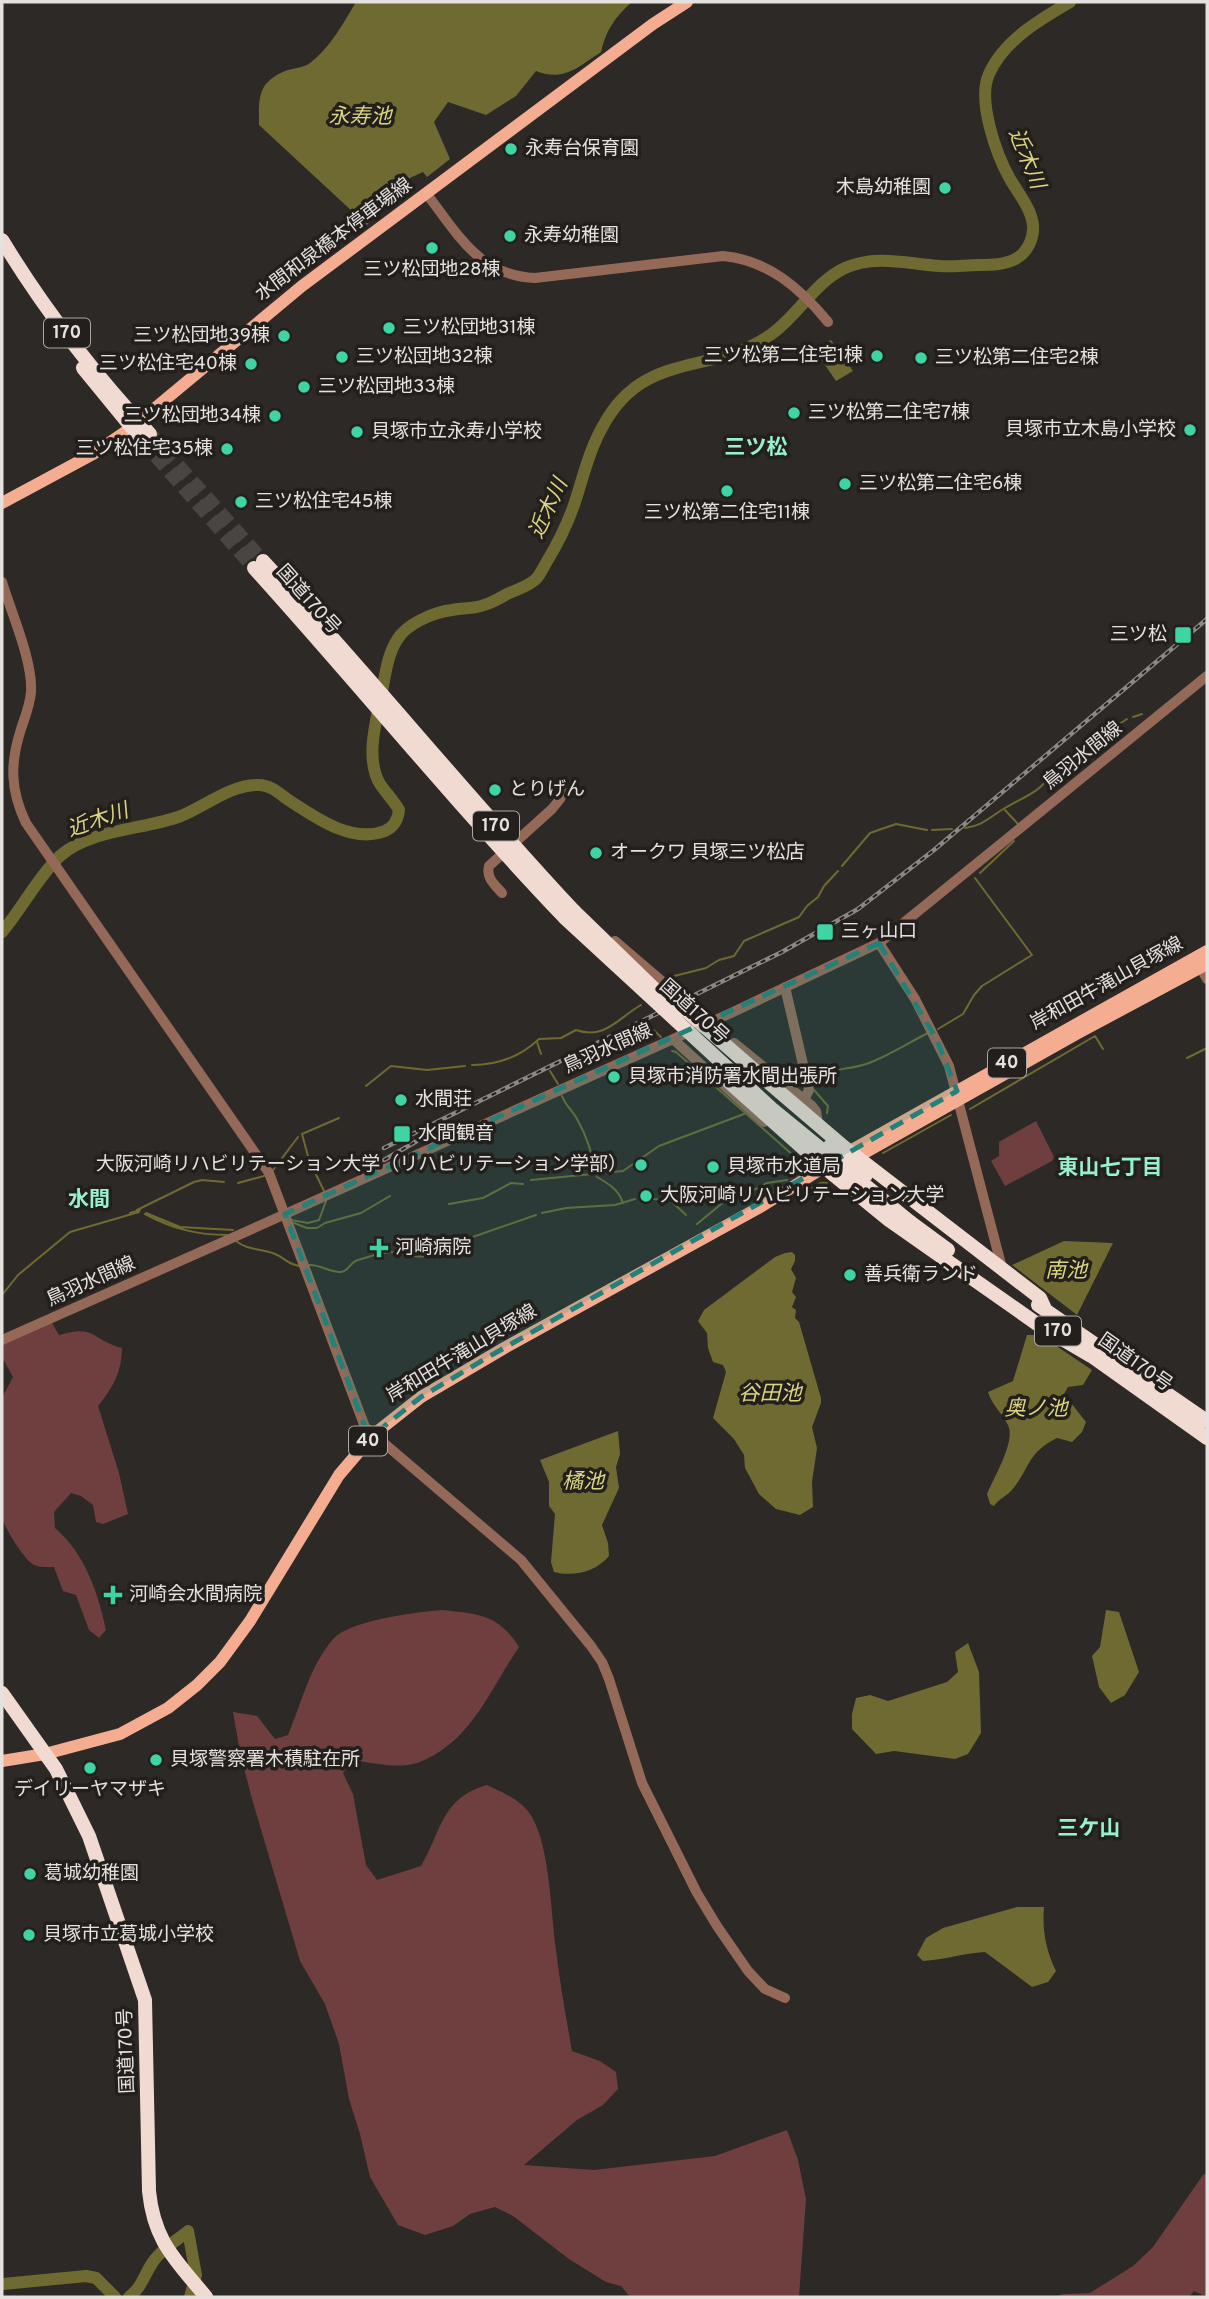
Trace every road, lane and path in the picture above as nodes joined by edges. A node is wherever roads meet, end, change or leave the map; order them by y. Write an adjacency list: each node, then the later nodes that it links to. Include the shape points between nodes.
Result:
1 (687, 2): 2 (main road, 水間和泉橋本停車場線)
2 (426, 193): 5 (street, via 475,255 511,276 535,278 723,256 743,258 774,270); 6 (main road, 水間和泉橋本停車場線, via 302,286)
3 (2, 240): 6 (highway, 170, via 24,277)
4 (2, 257): 6 (highway, 170, via 23,292)
5 (825, 318)
6 (135, 424): 7 (highway, 170); 8 (main road, 水間和泉橋本停車場線, via 93,454)
7 (146, 437)
8 (2, 503)
9 (258, 565): 13 (highway, 国道170号 / 170)
10 (2, 582): 30 (street, via 31,682 29,706 12,759 19,810 268,1173)
11 (1207, 676): 18 (street, 鳥羽水間線)
12 (564, 790): 13 (street, via 552,809)
13 (508, 849): 14 (street, via 487,872); 15 (highway, 国道170号 / 170)
14 (502, 893)
15 (569, 914): 16 (highway, 国道170号 / 170, bridge); 22 (highway, 国道170号 / 170, bridge)
16 (587, 924): 27 (highway, bridge); 31 (highway, 国道170号 / 170, bridge, via 698,1030)
17 (615, 940): 23 (street)
18 (880, 943): 21 (street, 鳥羽水間線); 25 (street, via 932,1029)
19 (1207, 951): 25 (main road, 岸和田牛滝山貝塚線 / 40)
20 (1205, 970): 25 (main road, 岸和田牛滝山貝塚線 / 40)
21 (785, 987): 23 (street, 鳥羽水間線); 26 (street, via 806,1071 809,1090)
22 (641, 991): 29 (highway, via 646,1004); 31 (highway, 国道170号 / 170, bridge, via 772,1109)
23 (709, 1023): 24 (street, 鳥羽水間線); 26 (street)
24 (673, 1038): 29 (street, via 772,1130); 30 (street, 鳥羽水間線)
25 (958, 1095): 28 (main road, 岸和田牛滝山貝塚線 / 40); 32 (street)
26 (804, 1100): 27 (street, via 816,1111)
27 (818, 1124): 28 (highway)
28 (855, 1154): 29 (main road, 岸和田牛滝山貝塚線 / 40); 32 (highway)
29 (822, 1165): 35 (highway, via 889,1220 1040,1326); 37 (main road, 岸和田牛滝山貝塚線 / 40, via 808,1178 421,1397)
30 (285, 1214): 34 (street, 鳥羽水間線); 37 (street, via 347,1383 365,1427)
31 (913, 1218): 33 (highway, 国道170号 / 170); 35 (highway, 国道170号 / 170)
32 (1002, 1268): 33 (highway, via 1040,1298)
33 (1045, 1309): 36 (highway, 国道170号 / 170)
34 (2, 1340)
35 (1091, 1356): 38 (highway, 国道170号 / 170)
36 (1207, 1421)
37 (373, 1435): 40 (main road, 岸和田牛滝山貝塚線 / 40, via 331,1486 250,1622 209,1674 168,1709 135,1727); 42 (street, via 521,1560 591,1646 609,1679 642,1783 697,1893 748,1971 765,1989)
38 (1207, 1438)
39 (2, 1693): 40 (highway, 国道170号)
40 (45, 1754): 41 (main road, 岸和田牛滝山貝塚線 / 40); 43 (highway, 国道170号, via 95,1851 145,2000 149,2191 154,2220 166,2249)
41 (2, 1762)
42 (785, 1998)
43 (198, 2288)

